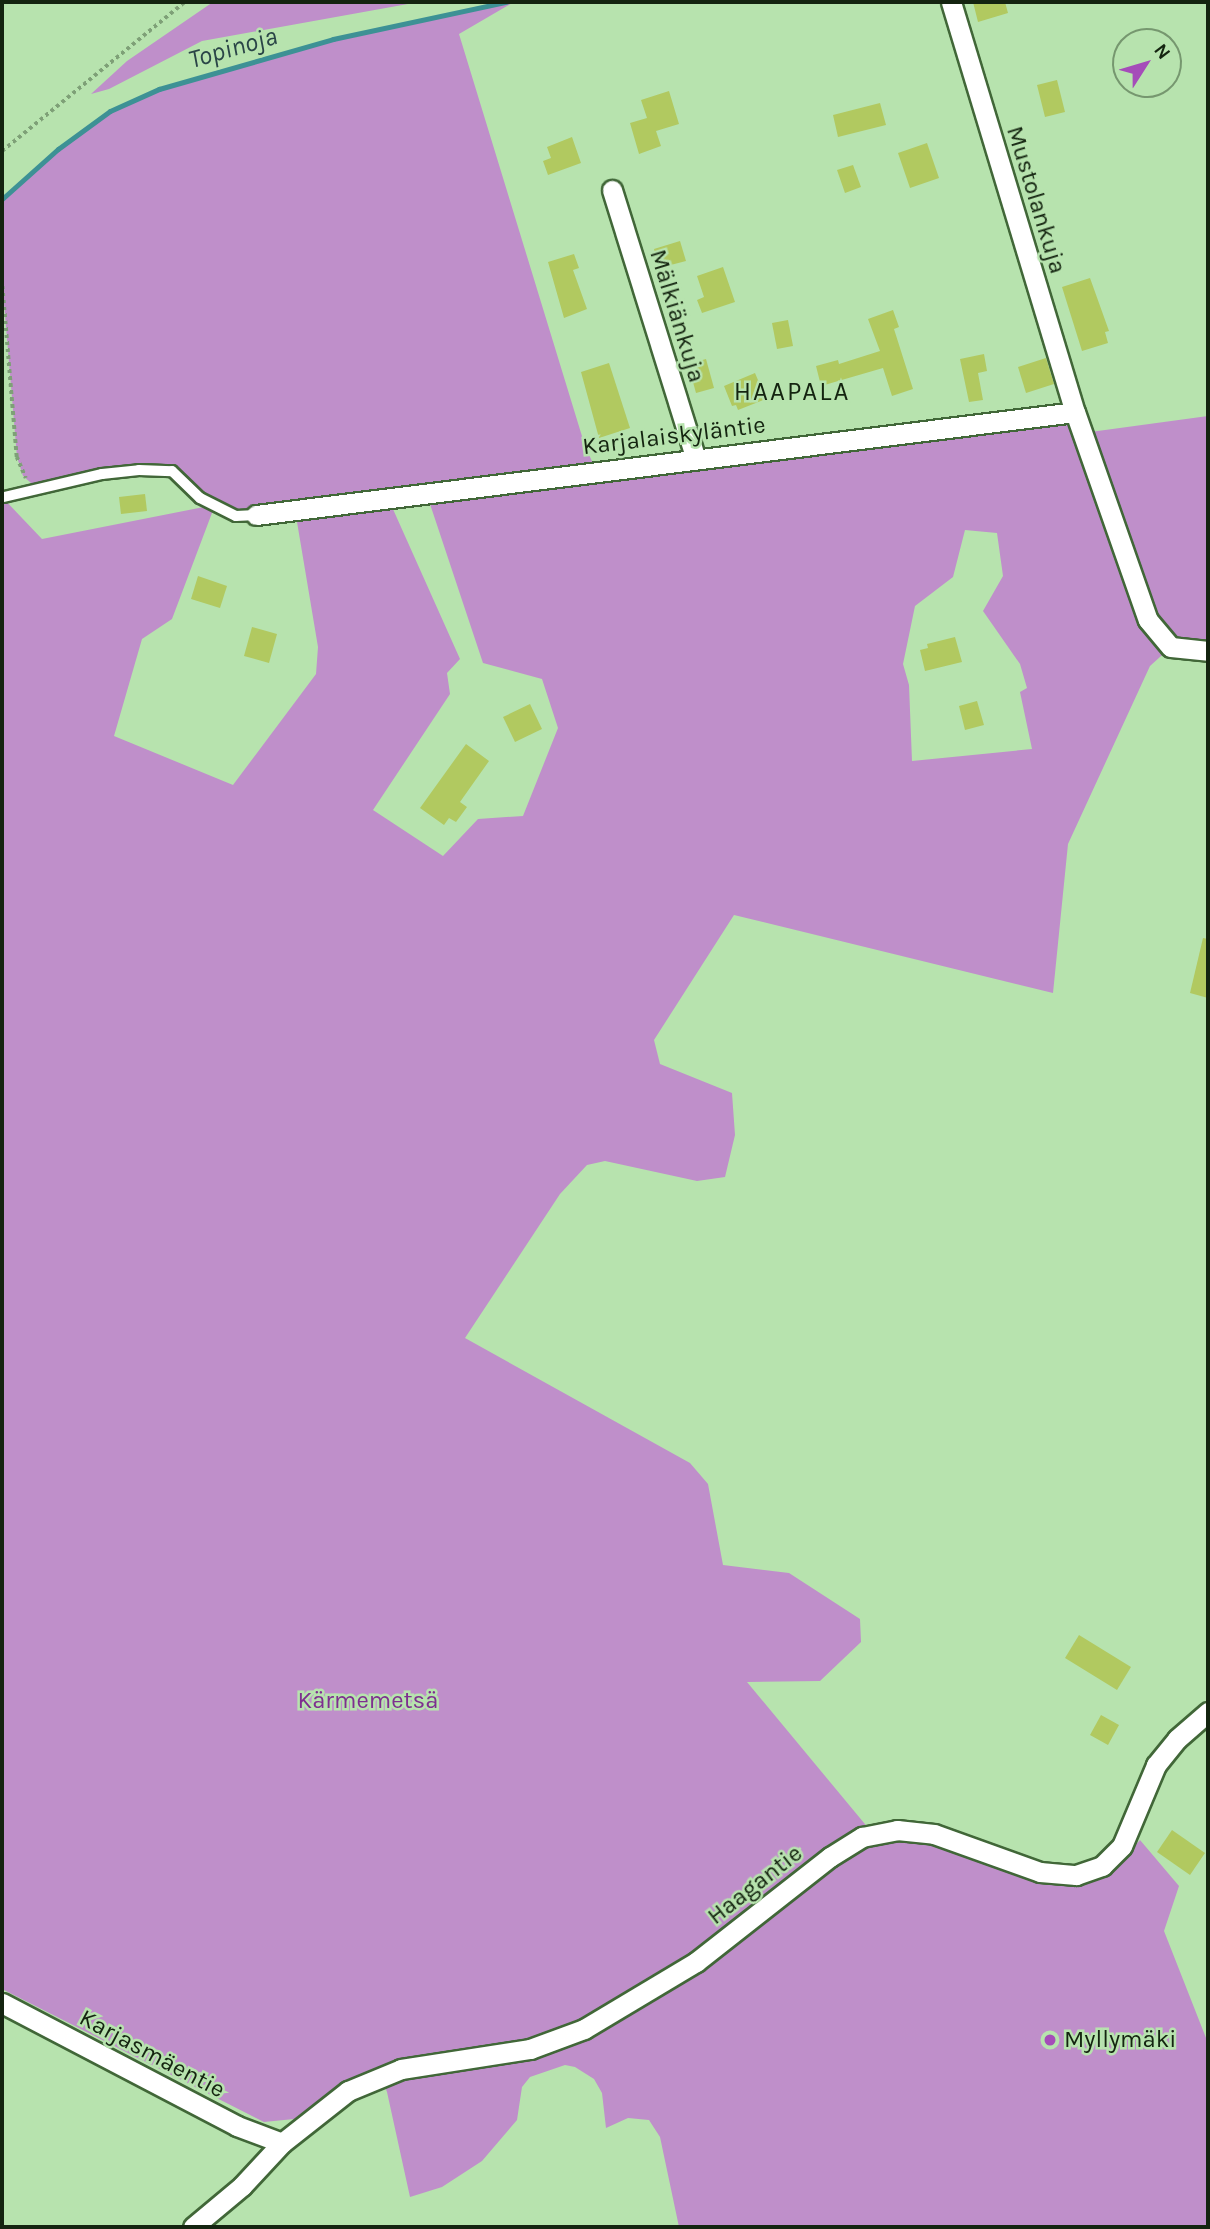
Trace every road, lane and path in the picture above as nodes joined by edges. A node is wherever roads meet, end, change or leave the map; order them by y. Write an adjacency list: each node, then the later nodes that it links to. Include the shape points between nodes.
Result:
1 (185, 2): 3 (path)
2 (951, 2): 6 (street, Mustolankuja)
3 (2, 151)
4 (612, 190): 7 (street, Mälkiänkuja)
5 (2, 279): 8 (path, via 17,457 23,476)
6 (1075, 412): 7 (street, Karjalaiskyläntie); 11 (street, via 1148,620 1171,647)
7 (695, 457): 10 (street, Karjalaiskyläntie)
8 (38, 489): 9 (lane, Karjalaiskyläntie); 10 (lane, Karjalaiskyläntie, via 102,474 172,471 200,498 236,516)
9 (4, 497)
10 (256, 515)
11 (1208, 651)
12 (1208, 1712): 14 (street, Haagantie, via 1156,1765 1122,1846 1102,1867 1076,1875 1040,1872 934,1834 897,1830 862,1837 696,1962 584,2029 530,2049 401,2068 348,2091)
13 (2, 2003): 14 (street, Karjasmäentie, via 237,2126)
14 (282, 2143): 15 (street, Haagantie, via 242,2186)
15 (193, 2227)

